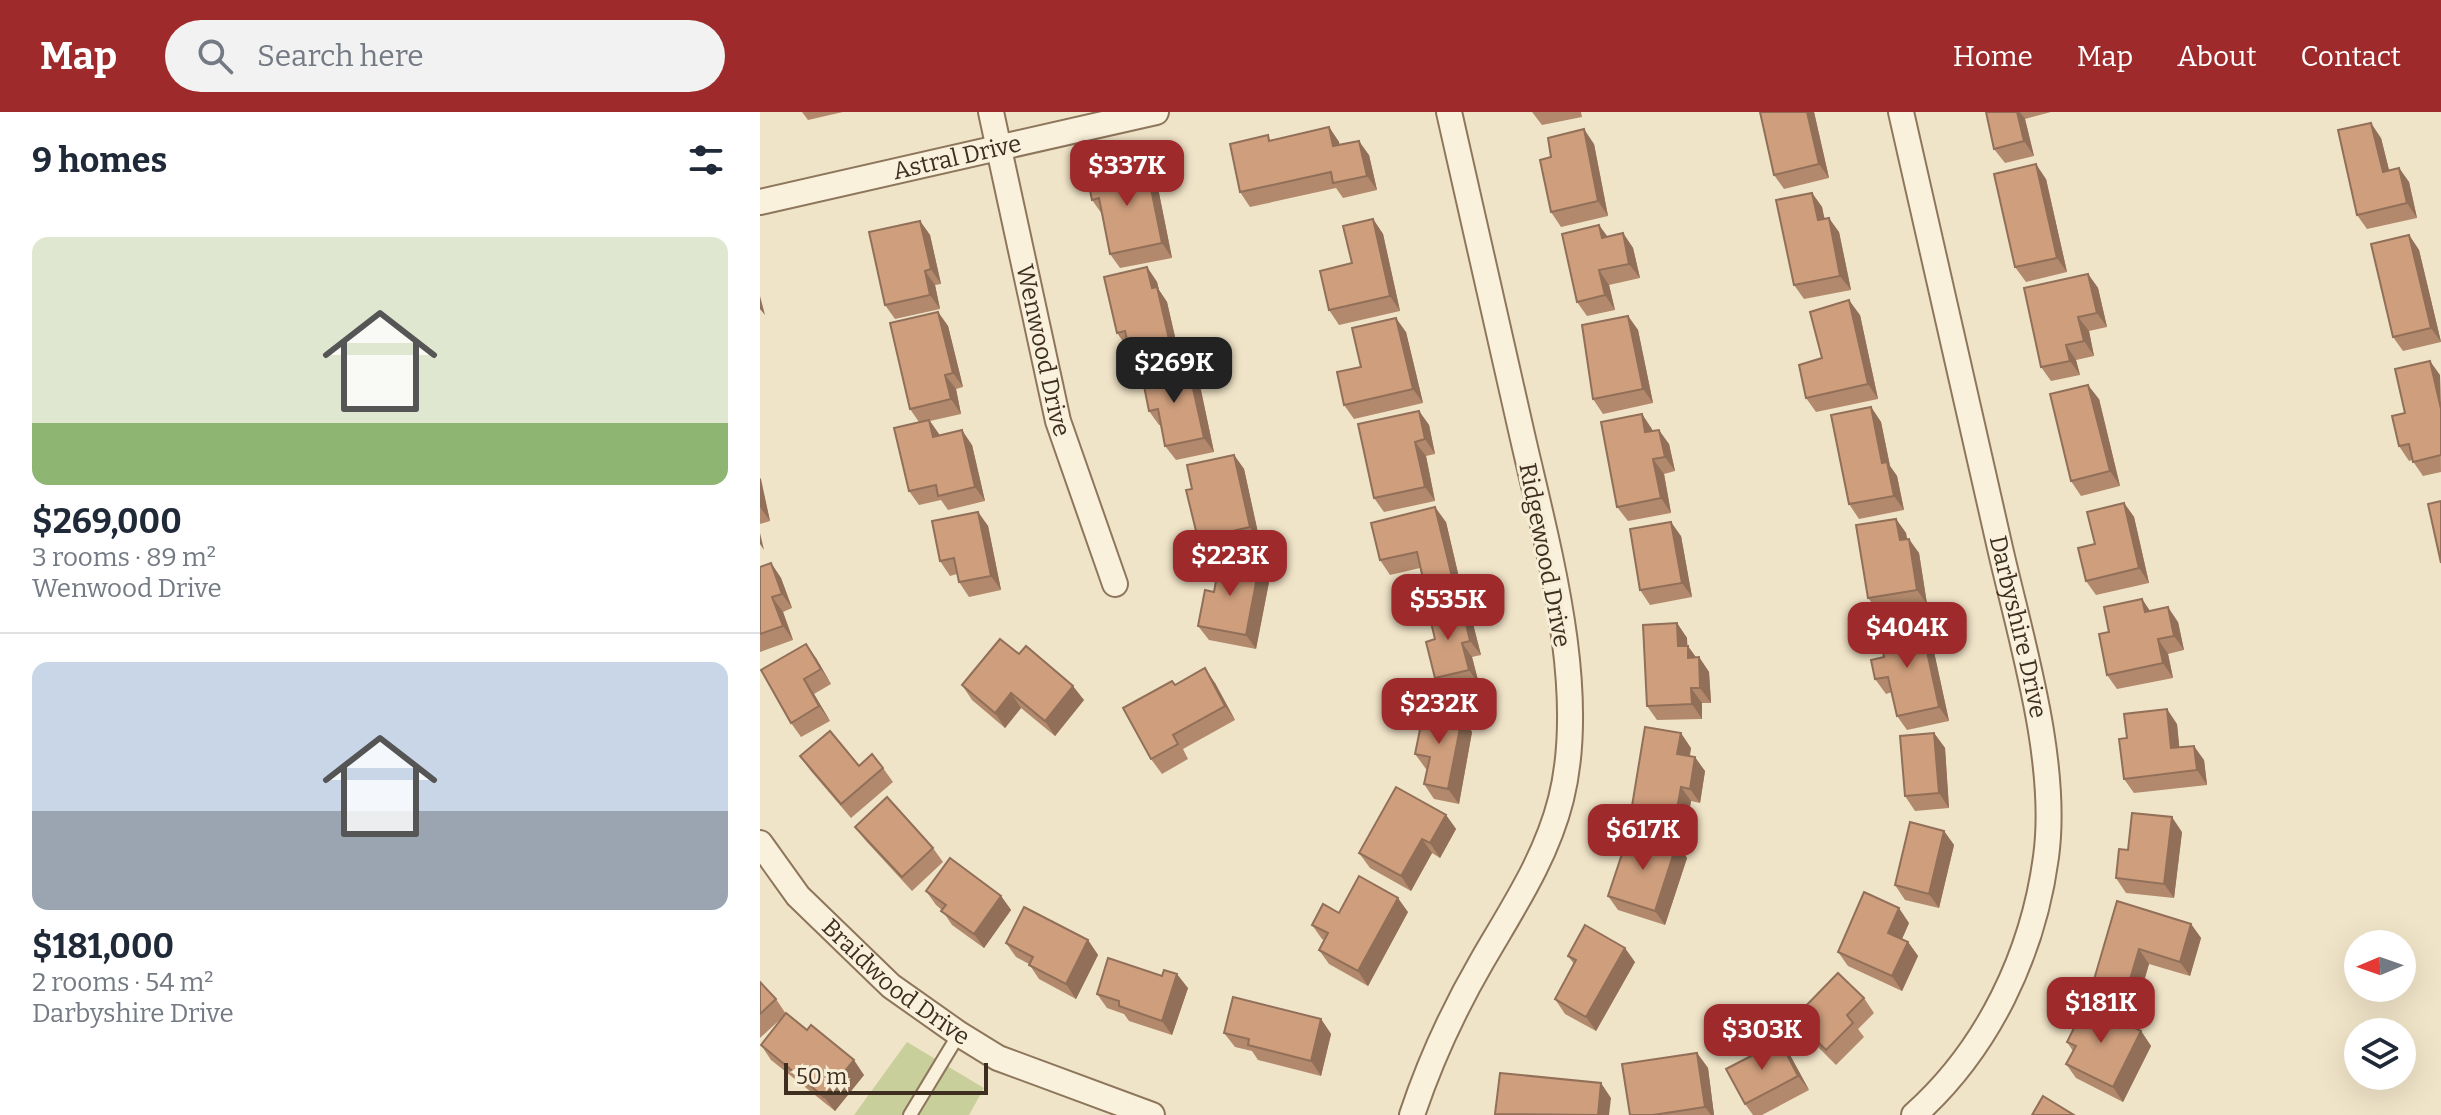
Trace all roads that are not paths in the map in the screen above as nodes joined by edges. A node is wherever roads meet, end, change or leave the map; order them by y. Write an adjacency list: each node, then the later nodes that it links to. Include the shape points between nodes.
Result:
1 (991, 112): 5 (street, Wenwood Drive)
2 (1156, 112): 5 (street, Astral Drive)
3 (1449, 112): 12 (street, Ridgewood Drive, via 1555,583 1569,715 1568,761 1561,801 1532,878 1433,1053)
4 (1901, 112): 13 (street, Darbyshire Drive, via 2033,692 2048,803 2046,856 2019,965 1970,1051)
5 (999, 147): 6 (street, Astral Drive); 7 (street, Wenwood Drive, via 1058,421)
6 (760, 202)
7 (1115, 584)
8 (760, 843): 9 (street, Braidwood Drive, via 798,896 891,986)
9 (959, 1034): 10 (lane); 11 (street, Braidwood Drive, via 998,1058)
10 (910, 1115)
11 (1152, 1115)
12 (1412, 1115)
13 (1914, 1115)

